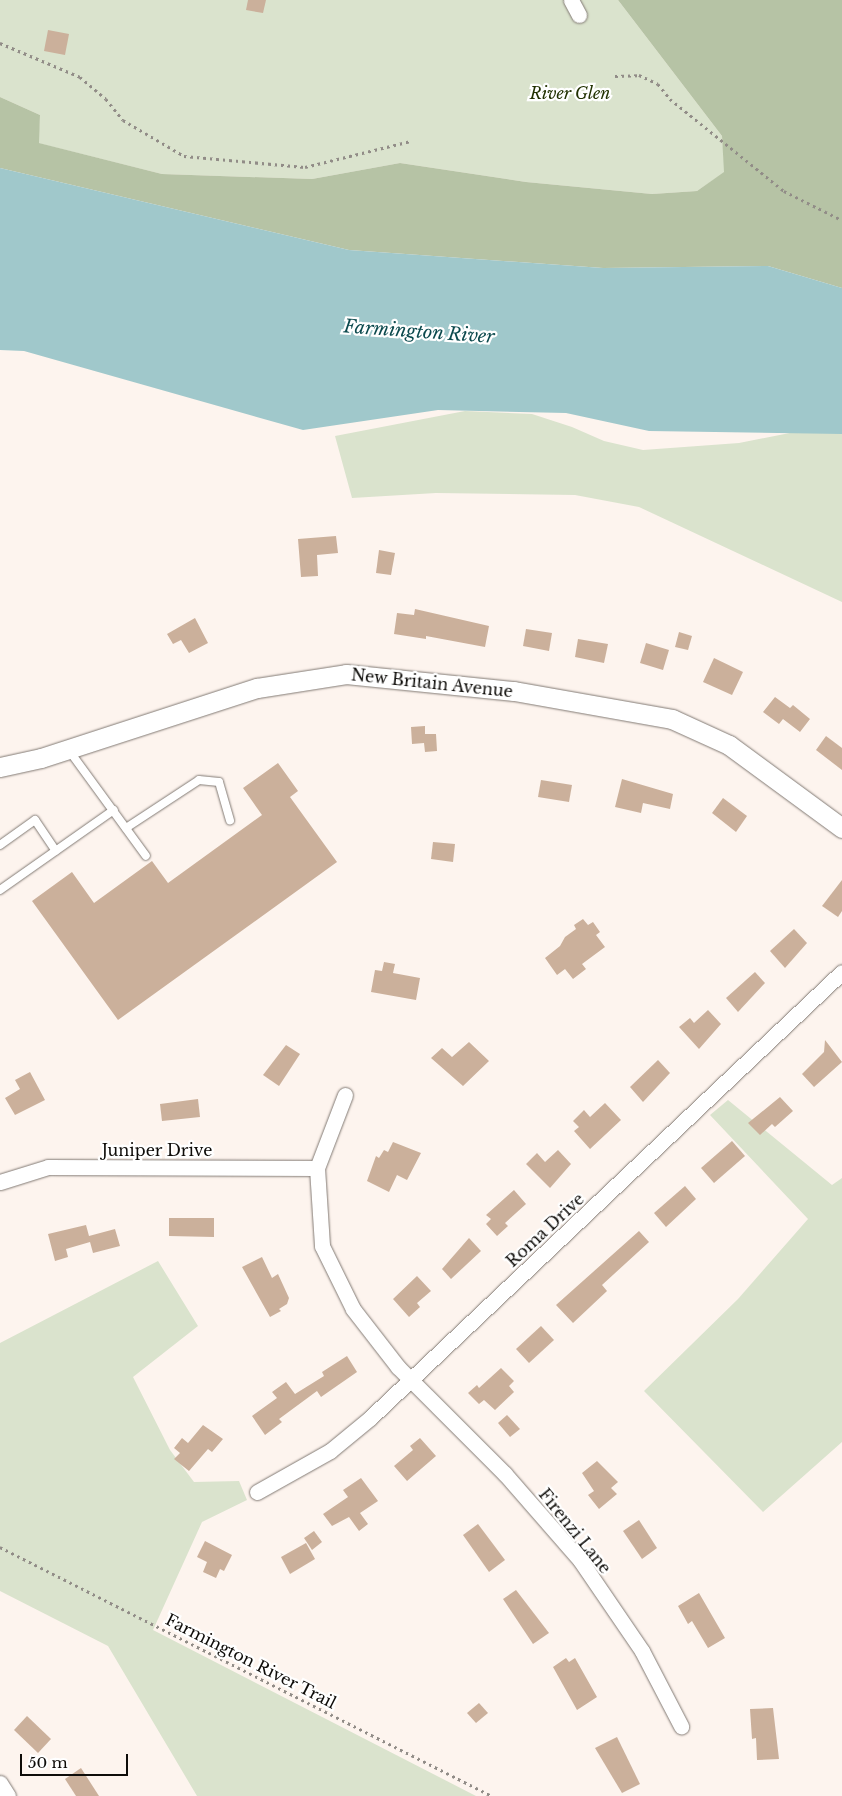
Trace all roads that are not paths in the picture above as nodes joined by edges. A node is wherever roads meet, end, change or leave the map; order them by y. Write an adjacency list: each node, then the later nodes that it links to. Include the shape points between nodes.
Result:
1 (571, 0): 2 (street)
2 (579, 15)
3 (68, 749): 4 (street, New Britain Avenue); 5 (lane); 8 (street, New Britain Avenue, via 257,688 346,674 498,689 672,719 730,745)
4 (0, 766)
5 (114, 810): 7 (lane); 10 (lane)
6 (230, 820): 7 (lane, via 219,782 199,780)
7 (126, 828): 11 (lane)
8 (842, 828)
9 (0, 845): 10 (lane, via 35,820)
10 (56, 851): 12 (lane)
11 (146, 856)
12 (0, 890)
13 (842, 972): 17 (street, Roma Drive)
14 (345, 1095): 15 (street)
15 (317, 1168): 16 (street, Juniper Drive, via 48,1167); 17 (street, Firenzi Lane, via 322,1246 353,1309)
16 (0, 1182)
17 (411, 1381): 18 (street, Roma Drive, via 330,1450); 19 (street, Firenzi Lane, via 504,1474 580,1560 642,1651)
18 (257, 1492)
19 (681, 1726)
20 (0, 1783): 21 (street)
21 (8, 1796)

